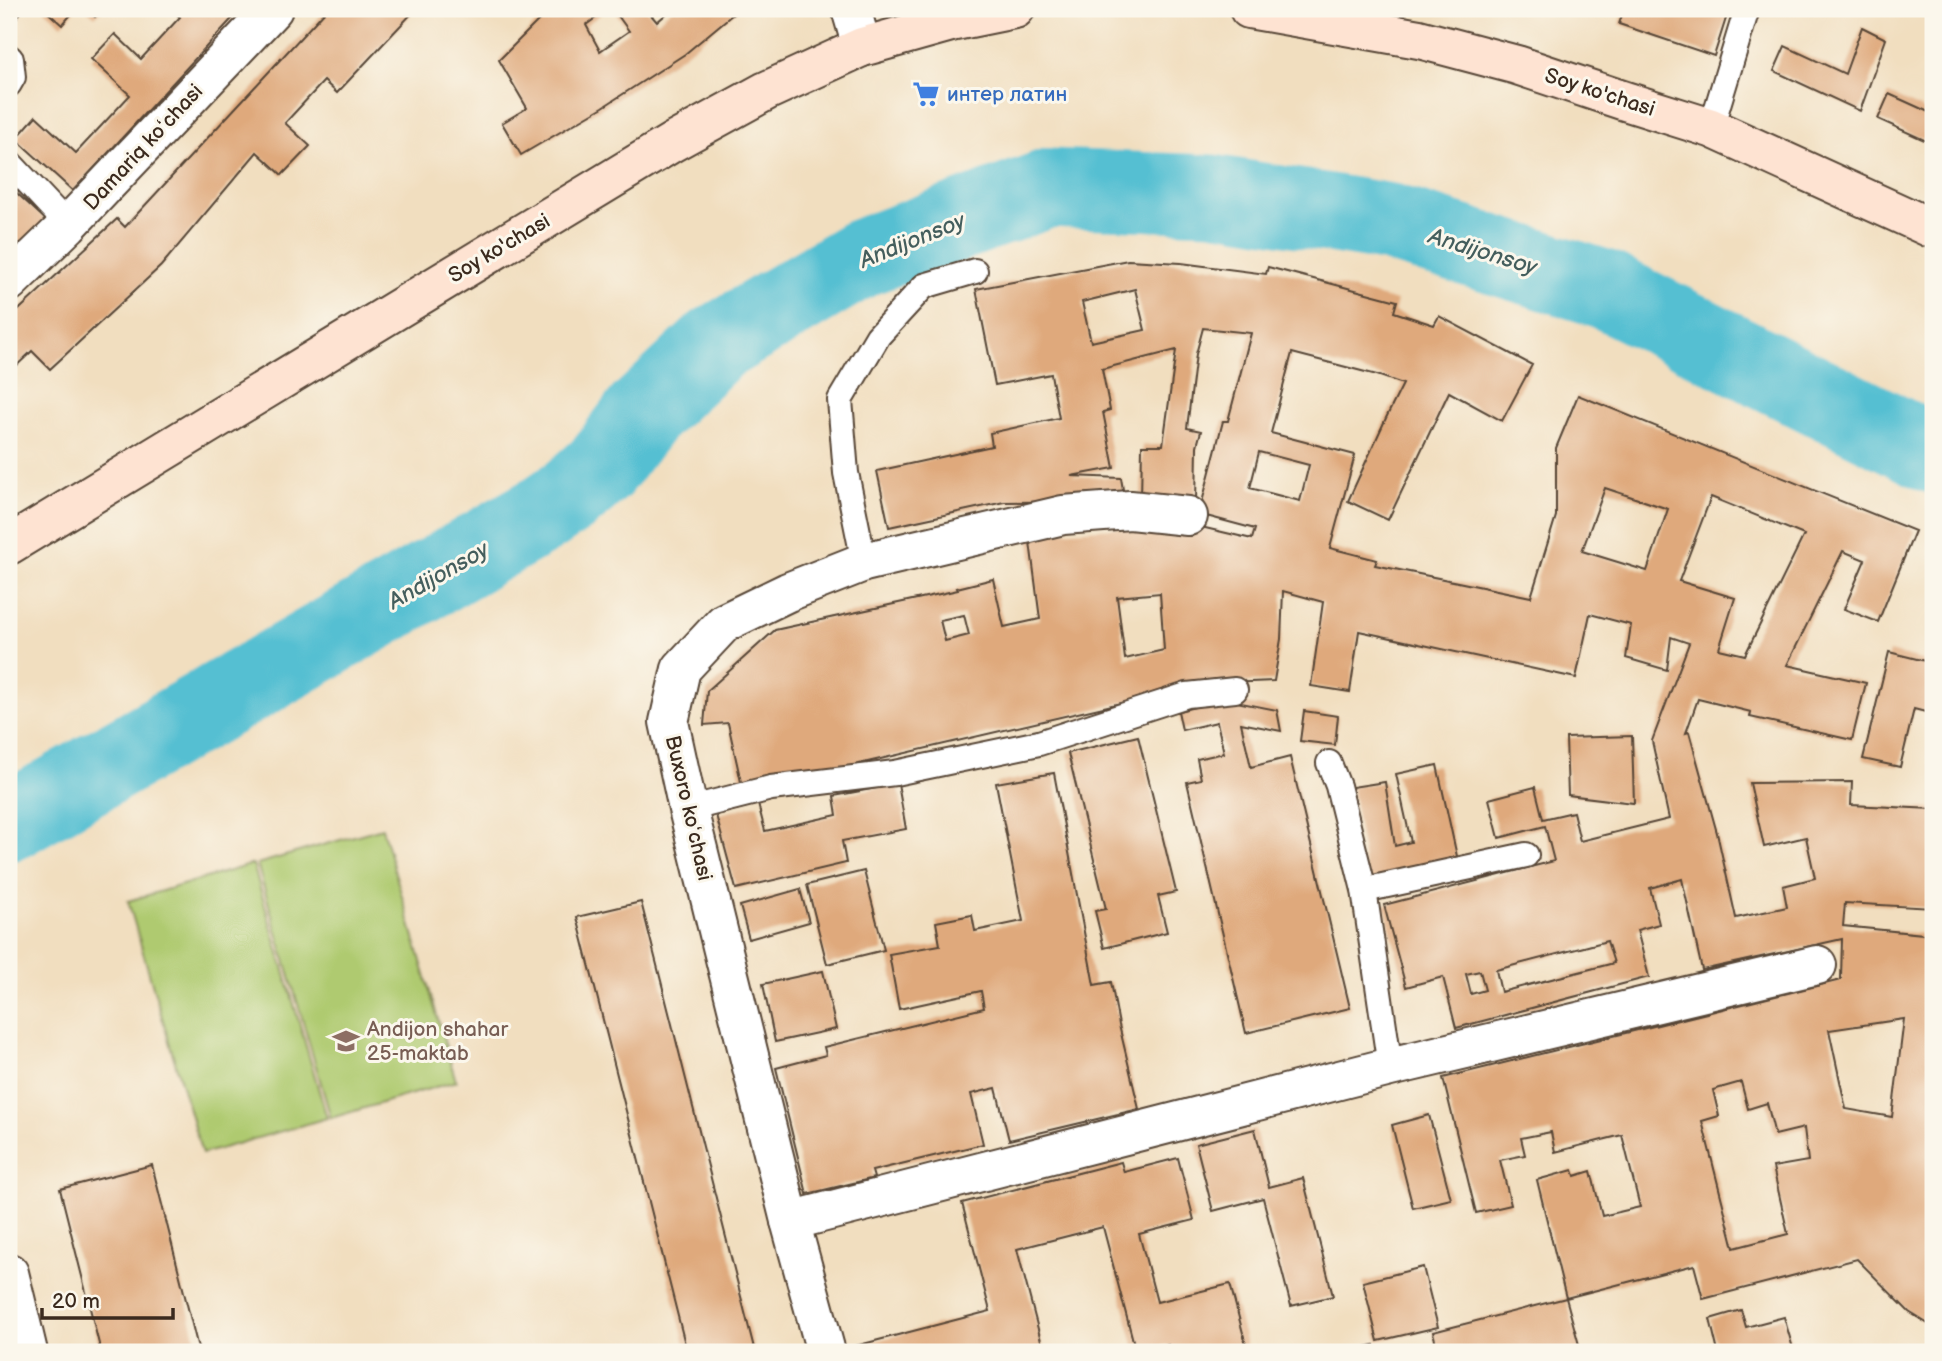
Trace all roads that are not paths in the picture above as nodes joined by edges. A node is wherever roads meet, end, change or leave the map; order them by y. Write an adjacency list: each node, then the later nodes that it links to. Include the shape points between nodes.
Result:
1 (273, 9): 11 (street, Damariq koʻchasi)
2 (851, 9): 6 (street)
3 (1014, 9): 6 (main road, Soy ko'chasi)
4 (1249, 9): 9 (main road, Soy ko'chasi, via 1419,39)
5 (1747, 9): 9 (lane)
6 (862, 47): 16 (main road, Soy ko'chasi, via 766,91 673,142)
7 (9, 57): 8 (lane, via 13,76)
8 (9, 84)
9 (1711, 128): 12 (main road, Soy ko'chasi)
10 (9, 162): 11 (lane)
11 (68, 225): 14 (street, Damariq koʻchasi)
12 (1933, 229)
13 (975, 271): 17 (lane, via 925,286 878,336 840,400 846,474)
14 (9, 282)
15 (1188, 516): 17 (street, Buxoro koʻchasi, via 1130,510 1063,515)
16 (9, 545)
17 (864, 562): 20 (street, Buxoro koʻchasi, via 724,623 681,669 669,722)
18 (1235, 690): 20 (lane, via 1187,695 1039,743 895,773 771,788)
19 (1329, 763): 22 (lane)
20 (688, 809): 25 (street, Buxoro koʻchasi)
21 (1526, 855): 22 (lane)
22 (1364, 890): 24 (lane)
23 (1817, 965): 24 (street)
24 (1390, 1067): 25 (street)
25 (790, 1221): 28 (street, Buxoro koʻchasi)
26 (9, 1273): 27 (street)
27 (29, 1352)
28 (826, 1352)

